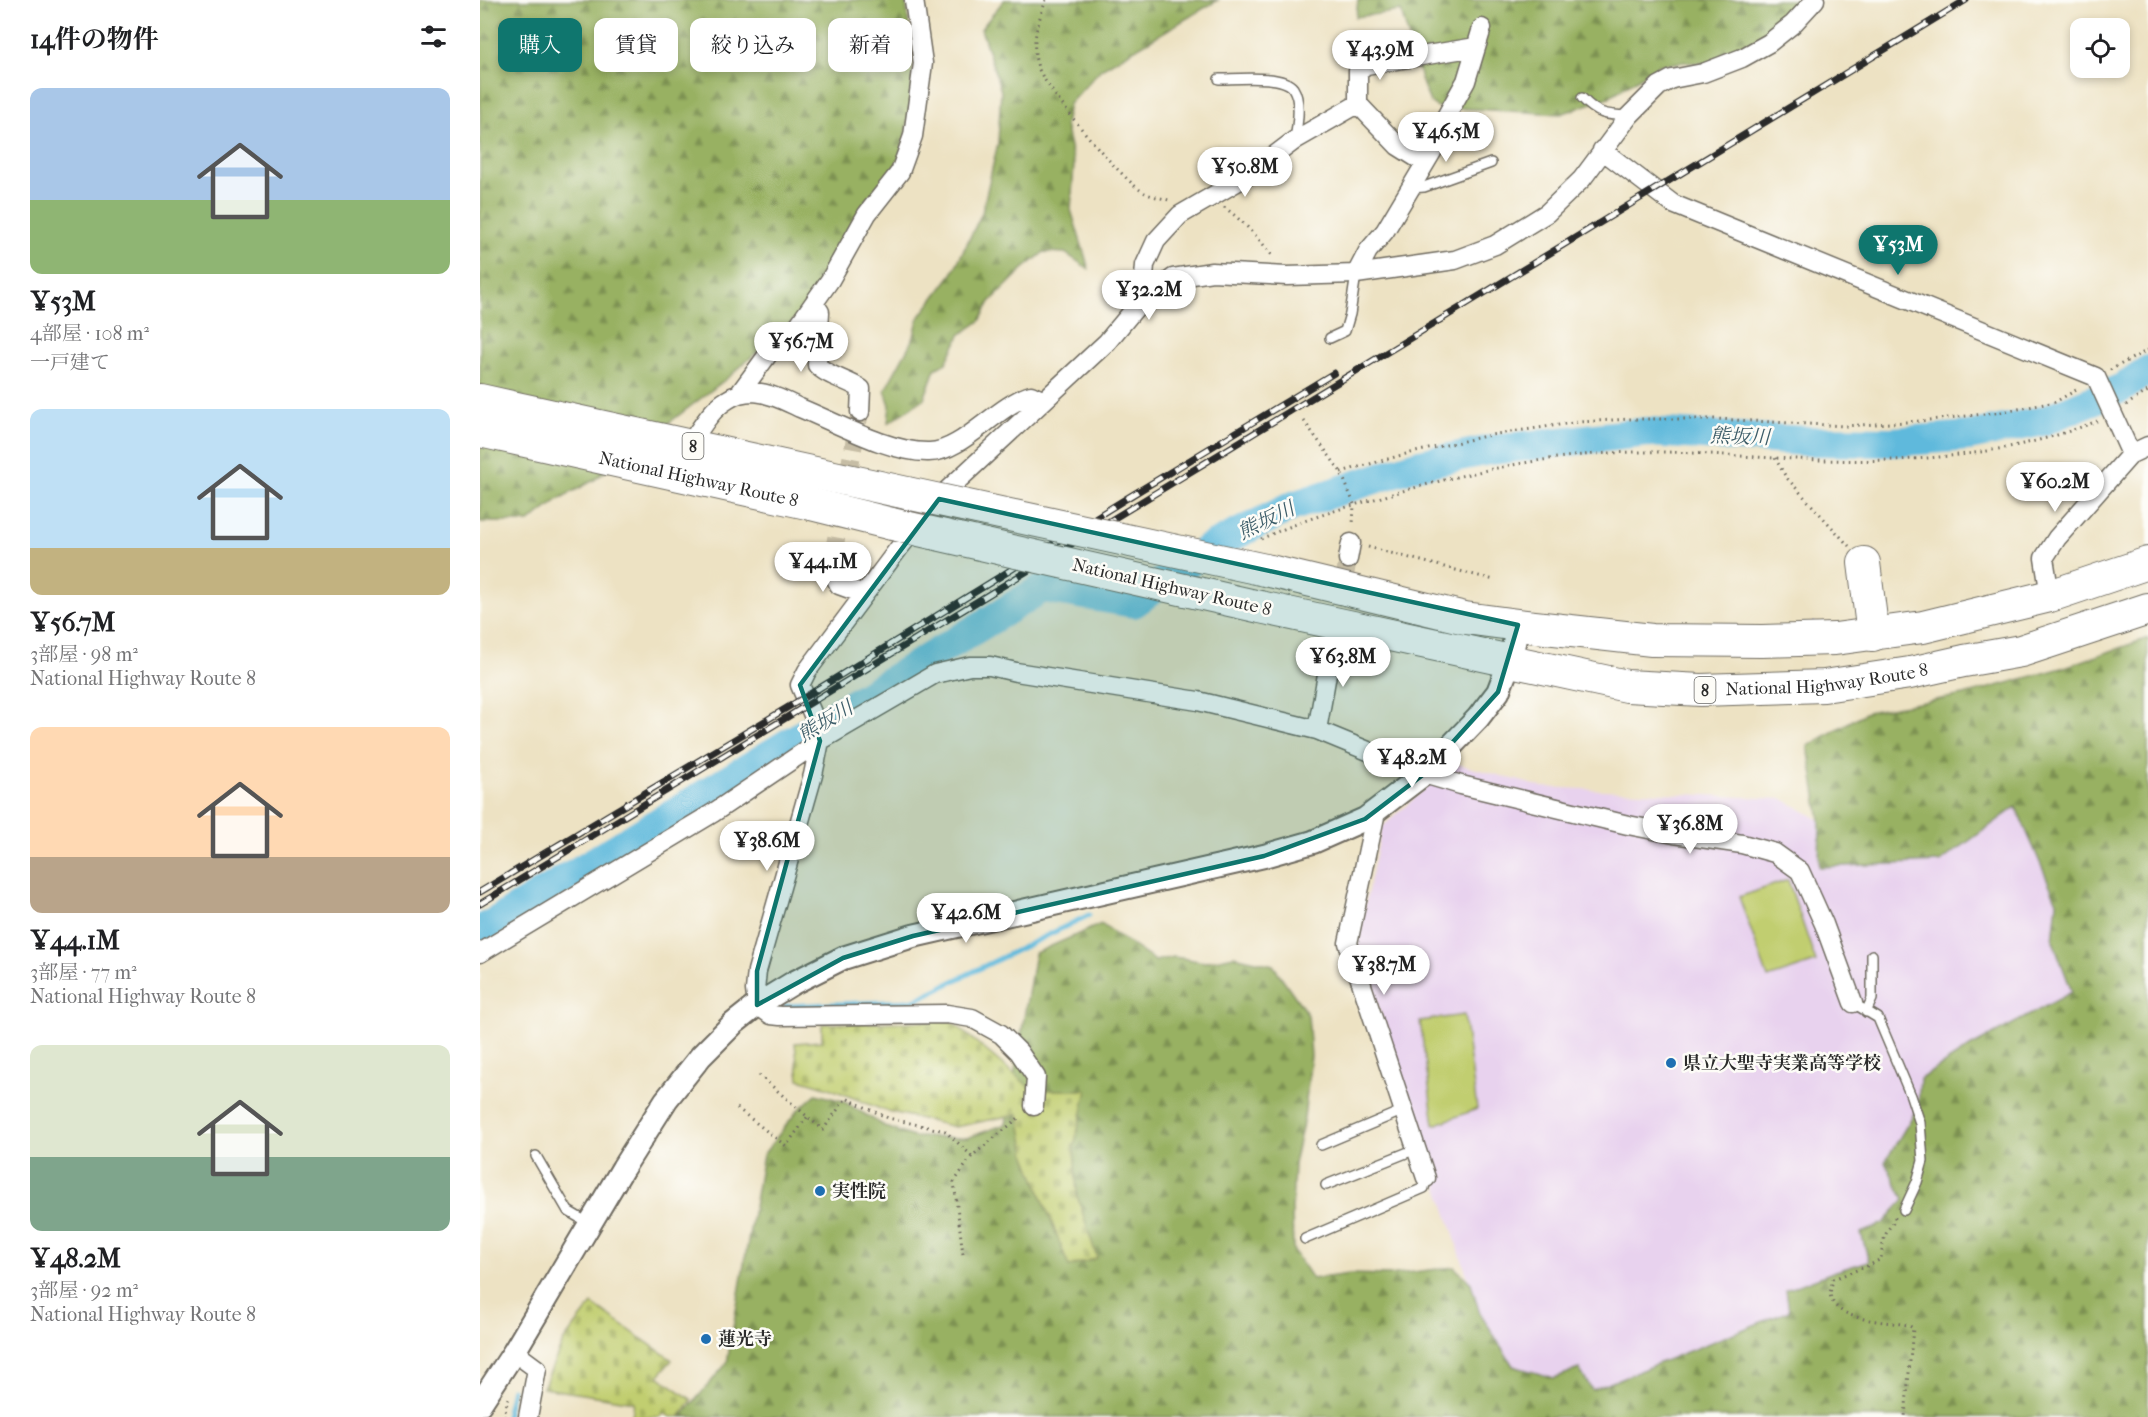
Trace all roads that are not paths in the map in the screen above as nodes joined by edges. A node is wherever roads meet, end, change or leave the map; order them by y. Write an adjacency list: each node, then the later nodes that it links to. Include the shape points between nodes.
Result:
1 (914, 0): 16 (street, via 923,63 913,136 900,172 867,214)
2 (1815, 0): 8 (street, via 1769,43 1742,58 1659,86)
3 (1482, 28): 4 (street)
4 (1476, 47): 7 (street, via 1366,65 1358,71); 11 (street, via 1466,81)
5 (1219, 79): 9 (lane, via 1281,80 1293,88 1298,105)
6 (1582, 98): 8 (lane, via 1593,109)
7 (1358, 104): 9 (street); 11 (street, via 1398,146)
8 (1629, 117): 10 (street)
9 (1295, 140): 15 (street, via 1247,176 1180,216 1156,242 1145,265)
10 (1602, 150): 14 (street, via 1582,179 1547,213 1496,244 1455,260); 25 (street, via 1673,204 2096,377)
11 (1425, 163): 13 (street)
12 (1491, 164): 13 (lane, via 1424,188)
13 (1410, 188): 14 (street)
14 (1356, 274): 15 (street, via 1212,272 1173,278); 17 (lane, via 1345,331)
15 (1143, 302): 20 (street, via 1107,342)
16 (814, 303): 18 (street); 21 (street, via 820,312 817,365 861,389)
17 (1330, 338)
18 (739, 394): 20 (street, via 771,396 882,442 908,451 932,453 952,446 1017,399 1031,394); 23 (street, via 716,408)
19 (480, 400): 23 (highway, National Highway Route 8 / 8)
20 (1042, 400): 29 (street, via 941,496)
21 (860, 412)
22 (480, 431): 35 (highway, National Highway Route 8 / 8, bridge)
23 (689, 445): 32 (highway, National Highway Route 8 / 8, bridge, via 1270,571 1465,618)
24 (2148, 446): 25 (street)
25 (2131, 454): 30 (street, via 2044,558)
26 (833, 555): 29 (street, via 833,573 839,585)
27 (1864, 563): 33 (highway)
28 (2148, 563): 30 (highway, National Highway Route 8 / 8)
29 (864, 594): 37 (street, via 800,685)
30 (2050, 596): 33 (highway, National Highway Route 8 / 8)
31 (2148, 609): 35 (highway, National Highway Route 8 / 8, via 2021,651 1824,686 1701,690 1627,686)
32 (1518, 626): 33 (highway, National Highway Route 8 / 8, via 1652,640 1761,641); 35 (street)
33 (1874, 635)
34 (1333, 640): 36 (street)
35 (1510, 661): 38 (street, via 1498,692)
36 (1317, 729): 37 (street, via 1198,701 990,666 970,666 935,674); 38 (street)
37 (818, 731): 40 (street, via 713,813); 42 (street, via 810,786 757,971)
38 (1424, 774): 39 (street); 43 (street, via 1628,825 1742,843 1775,853 1800,871)
39 (1376, 812): 42 (street, via 1313,842 1264,856 924,933 843,957); 45 (street, via 1348,943)
40 (480, 953)
41 (1872, 955): 43 (lane, via 1872,999)
42 (757, 1005): 44 (street, via 780,1016 947,1014 972,1018 1001,1034 1019,1052 1036,1077); 52 (street, via 701,1056 666,1100)
43 (1860, 1008): 51 (lane, via 1878,1018 1920,1123 1923,1161)
44 (1034, 1106)
45 (1404, 1110): 46 (lane); 47 (street)
46 (1321, 1145)
47 (1416, 1149): 49 (street); 50 (lane)
48 (536, 1156): 52 (lane, via 568,1212)
49 (1426, 1179): 53 (lane, via 1424,1188)
50 (1326, 1185)
51 (1904, 1210)
52 (590, 1224): 54 (street)
53 (1305, 1239)
54 (514, 1352): 55 (street); 56 (street, via 537,1369)
55 (480, 1404)
56 (528, 1417)

